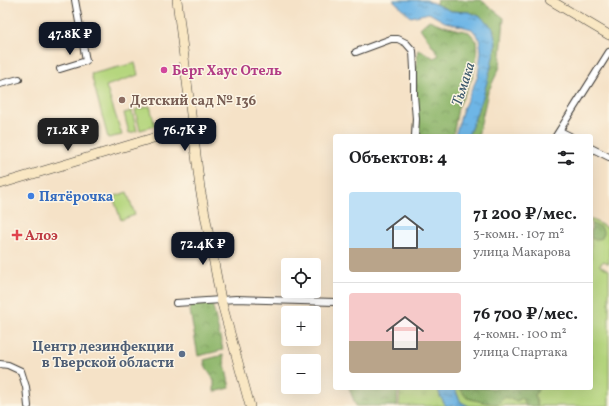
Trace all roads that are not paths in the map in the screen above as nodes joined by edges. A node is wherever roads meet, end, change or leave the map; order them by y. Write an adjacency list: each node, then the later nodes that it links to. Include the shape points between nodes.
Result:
1 (75, 0): 7 (street, via 86,61)
2 (177, 0): 10 (main road)
3 (550, 0): 4 (main road)
4 (609, 35)
5 (356, 52): 12 (street, via 398,38 413,51)
6 (609, 52): 11 (street)
7 (60, 69)
8 (19, 79): 9 (street)
9 (0, 84)
10 (193, 126): 15 (main road); 16 (main road, via 200,188)
11 (558, 133)
12 (415, 134)
13 (593, 149): 14 (street)
14 (609, 157)
15 (0, 184)
16 (221, 300): 17 (street); 18 (street); 21 (main road)
17 (333, 302)
18 (176, 303)
19 (0, 364): 20 (street, via 21,371)
20 (28, 406)
21 (250, 406)

